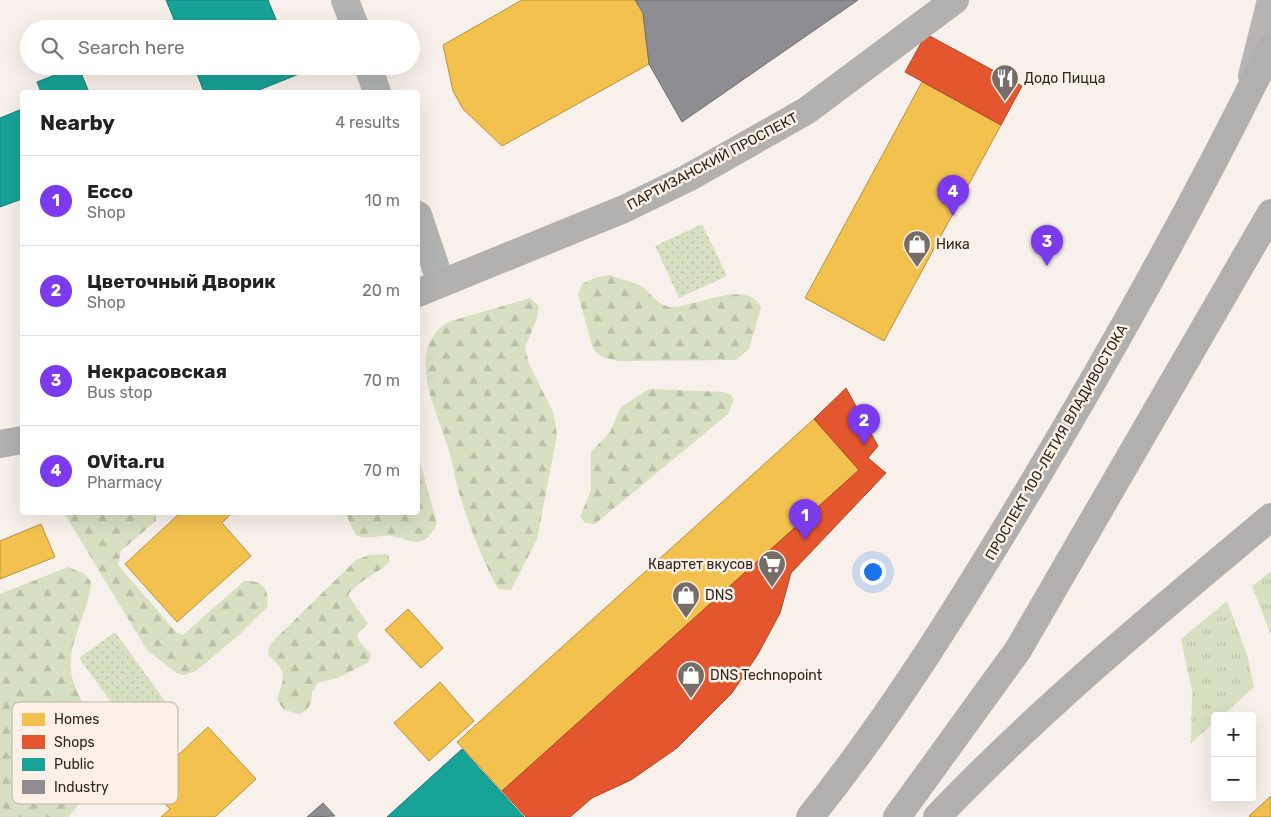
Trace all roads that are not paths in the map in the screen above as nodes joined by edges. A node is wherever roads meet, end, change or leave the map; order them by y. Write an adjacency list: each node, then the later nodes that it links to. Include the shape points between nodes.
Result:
1 (345, 0): 4 (street)
2 (955, 0): 11 (main road, ПАРТИЗАНСКИЙ ПРОСПЕКТ, via 806,111 688,178 624,209)
3 (1271, 0): 8 (main road)
4 (353, 20)
5 (1271, 48): 8 (highway, ПРОСПЕКТ 100-ЛЕТИЯ ВЛАДИВОСТОКА)
6 (371, 75): 7 (street)
7 (376, 90)
8 (1246, 98): 15 (highway, ПРОСПЕКТ 100-ЛЕТИЯ ВЛАДИВОСТОКА, via 1115,344 972,584 846,772)
9 (1271, 213): 16 (highway, via 1018,650)
10 (420, 228): 11 (street)
11 (429, 288)
12 (20, 440): 13 (main road)
13 (0, 444)
14 (1271, 517): 17 (highway, via 1124,639 974,778)
15 (810, 817)
16 (897, 817)
17 (937, 817)

